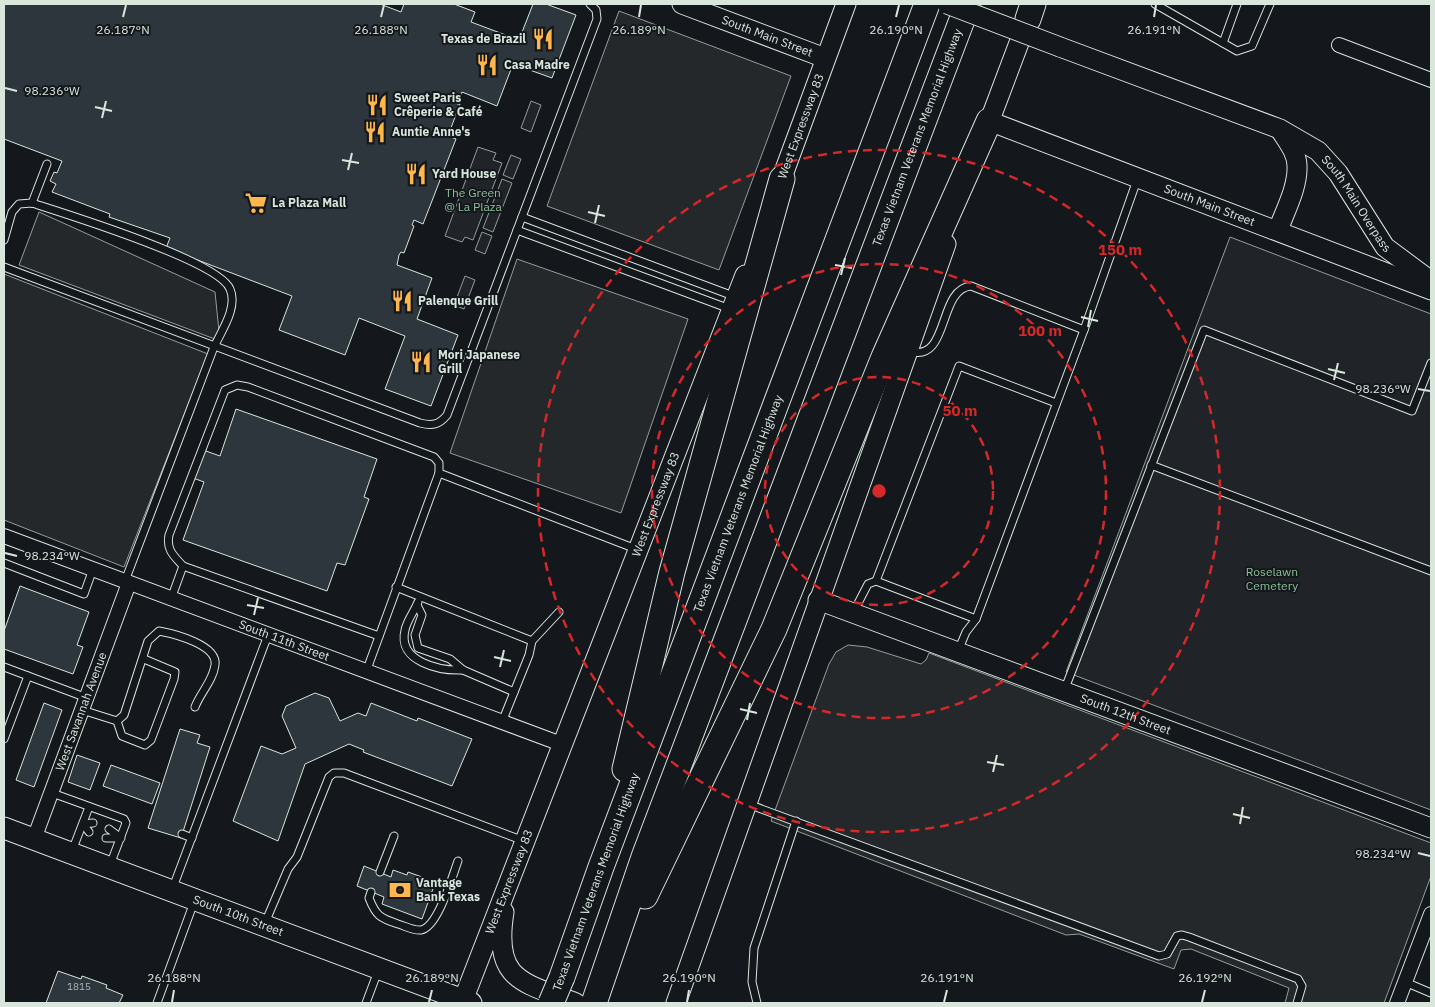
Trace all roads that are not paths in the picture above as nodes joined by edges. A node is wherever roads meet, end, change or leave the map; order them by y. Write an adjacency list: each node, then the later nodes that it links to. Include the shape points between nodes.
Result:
1 (590, 4): 21 (lane, via 596,10 597,19)
2 (682, 4): 13 (main road, South Main Street)
3 (846, 4): 13 (main road, West Expressway 83)
4 (927, 4): 89 (highway, Texas Vietnam Veterans Memorial Highway)
5 (947, 4): 16 (main road, bridge)
6 (968, 4): 100 (highway, Texas Vietnam Veterans Memorial Highway, via 648,848)
7 (1155, 4): 11 (lane)
8 (1238, 4): 11 (lane)
9 (1270, 4): 11 (lane, via 1252,46 1238,51)
10 (1032, 9): 15 (main road)
11 (1222, 43)
12 (1339, 45): 14 (street)
13 (825, 58): 19 (main road, West Expressway 83)
14 (1431, 80)
15 (989, 121): 18 (main road, South Main Street); 31 (main road); 100 (highway, via 884,357 774,629)
16 (1280, 129): 23 (main road, via 1293,150 1298,166); 26 (main road, South Main Overpass, via 1318,152 1338,173 1385,247)
17 (47, 164): 20 (lane)
18 (1138, 177): 23 (main road, South Main Street); 29 (lane)
19 (782, 179): 28 (main road, West Expressway 83); 89 (highway, via 672,572)
20 (32, 203): 24 (lane, via 19,204 12,212); 30 (lane, via 176,253 230,287 233,299 230,313)
21 (522, 217): 22 (lane); 28 (lane)
22 (517, 230): 28 (lane); 30 (lane, via 447,415 441,423 420,422)
23 (1278, 230): 27 (main road, South Main Street)
24 (4, 240)
25 (4, 267): 30 (lane)
26 (1431, 281)
27 (1431, 290)
28 (734, 303): 37 (main road, West Expressway 83)
29 (1084, 330): 31 (lane, via 971,286 962,287 954,294 939,335 927,351 917,354); 33 (lane)
30 (214, 346): 43 (lane)
31 (908, 351): 47 (main road)
32 (1431, 363): 34 (lane, via 1412,411 1204,330)
33 (1056, 404): 42 (lane, via 959,366); 51 (lane)
34 (1151, 465): 41 (lane); 61 (lane)
35 (439, 473): 37 (lane); 39 (lane, via 440,463 434,457 237,385 226,390 169,535 167,545); 44 (lane)
36 (4, 537): 40 (street, South 11th Street)
37 (639, 550): 68 (main road, West Expressway 83)
38 (4, 563): 40 (lane, via 84,594)
39 (183, 566): 46 (lane); 53 (lane)
40 (93, 569): 43 (street, South 11th Street)
41 (1431, 571)
42 (876, 581): 50 (lane, via 868,584); 51 (lane)
43 (127, 582): 46 (street, South 11th Street); 63 (street, West Savannah Avenue)
44 (396, 587): 45 (lane); 53 (lane)
45 (419, 597): 48 (lane); 54 (lane)
46 (171, 599): 52 (street, South 11th Street)
47 (818, 600): 50 (main road, South 12th Street); 70 (main road)
48 (417, 605): 58 (lane, via 422,615 415,635 418,648 450,660); 58 (lane, via 405,629 406,650 414,658 446,671)
49 (559, 612): 54 (lane)
50 (853, 614): 55 (main road, South 12th Street)
51 (976, 619): 55 (lane, via 966,632)
52 (268, 635): 59 (street, South 11th Street); 83 (lane)
53 (379, 636): 59 (lane)
54 (532, 641): 62 (lane)
55 (958, 652): 61 (main road, South 12th Street)
56 (144, 659): 64 (lane, via 148,641 159,631 206,648 214,655 215,665); 65 (lane, via 124,714); 65 (lane, via 175,672 151,740 145,745 122,736)
57 (4, 667): 60 (lane)
58 (463, 670): 62 (lane)
59 (366, 672): 66 (street, South 11th Street)
60 (28, 676): 63 (lane); 67 (lane)
61 (1064, 691): 76 (main road, South 12th Street)
62 (514, 692): 66 (lane)
63 (84, 704): 65 (lane); 69 (street, West Savannah Avenue)
64 (195, 707)
65 (117, 721)
66 (502, 723): 68 (street, South 11th Street)
67 (4, 739)
68 (564, 745): 85 (main road, West Expressway 83)
69 (52, 793): 71 (lane); 84 (street, West Savannah Avenue)
70 (748, 804): 72 (lane); 101 (main road)
71 (89, 807): 74 (lane); 82 (lane, via 124,819 126,823)
72 (796, 821): 108 (lane, via 754,948 752,982); 109 (lane, via 1160,956 1167,954 1177,936 1189,937 1298,979 1302,986)
73 (93, 823): 74 (lane)
74 (83, 824): 78 (lane); 86 (lane)
75 (4, 828): 84 (main road, South 10th Street)
76 (1431, 828)
77 (109, 829): 82 (lane)
78 (90, 832)
79 (182, 834): 83 (lane)
80 (394, 836): 90 (lane)
81 (106, 838): 82 (lane)
82 (121, 838): 88 (lane)
83 (192, 838): 92 (lane)
84 (34, 839): 86 (main road, South 10th Street)
85 (525, 841): 91 (main road, West Expressway 83); 96 (lane, via 344,773 334,773 329,776 297,857 288,868)
86 (71, 853): 88 (main road, South 10th Street)
87 (458, 861): 93 (lane, via 435,919 428,928 418,930 376,914 369,898)
88 (109, 867): 92 (main road, South 10th Street)
89 (601, 867): 105 (highway, Texas Vietnam Veterans Memorial Highway, bridge)
90 (380, 872)
91 (509, 879): 102 (main road, West Expressway 83); 106 (main road, via 501,930 503,961 523,982)
92 (172, 891): 94 (main road, South 10th Street)
93 (371, 892)
94 (195, 900): 96 (main road, South 10th Street); 103 (lane)
95 (1431, 914): 98 (street)
96 (264, 926): 97 (main road, South 10th Street)
97 (379, 968): 102 (main road, South 10th Street); 104 (lane)
98 (1405, 982): 99 (lane); 110 (street)
99 (1431, 993)
100 (597, 997)
101 (679, 997): 107 (main road)
102 (466, 1002)
103 (157, 1003)
104 (366, 1003)
105 (551, 1003)
106 (576, 1003)
107 (668, 1003)
108 (757, 1003)
109 (1297, 1003)
110 (1397, 1003)

